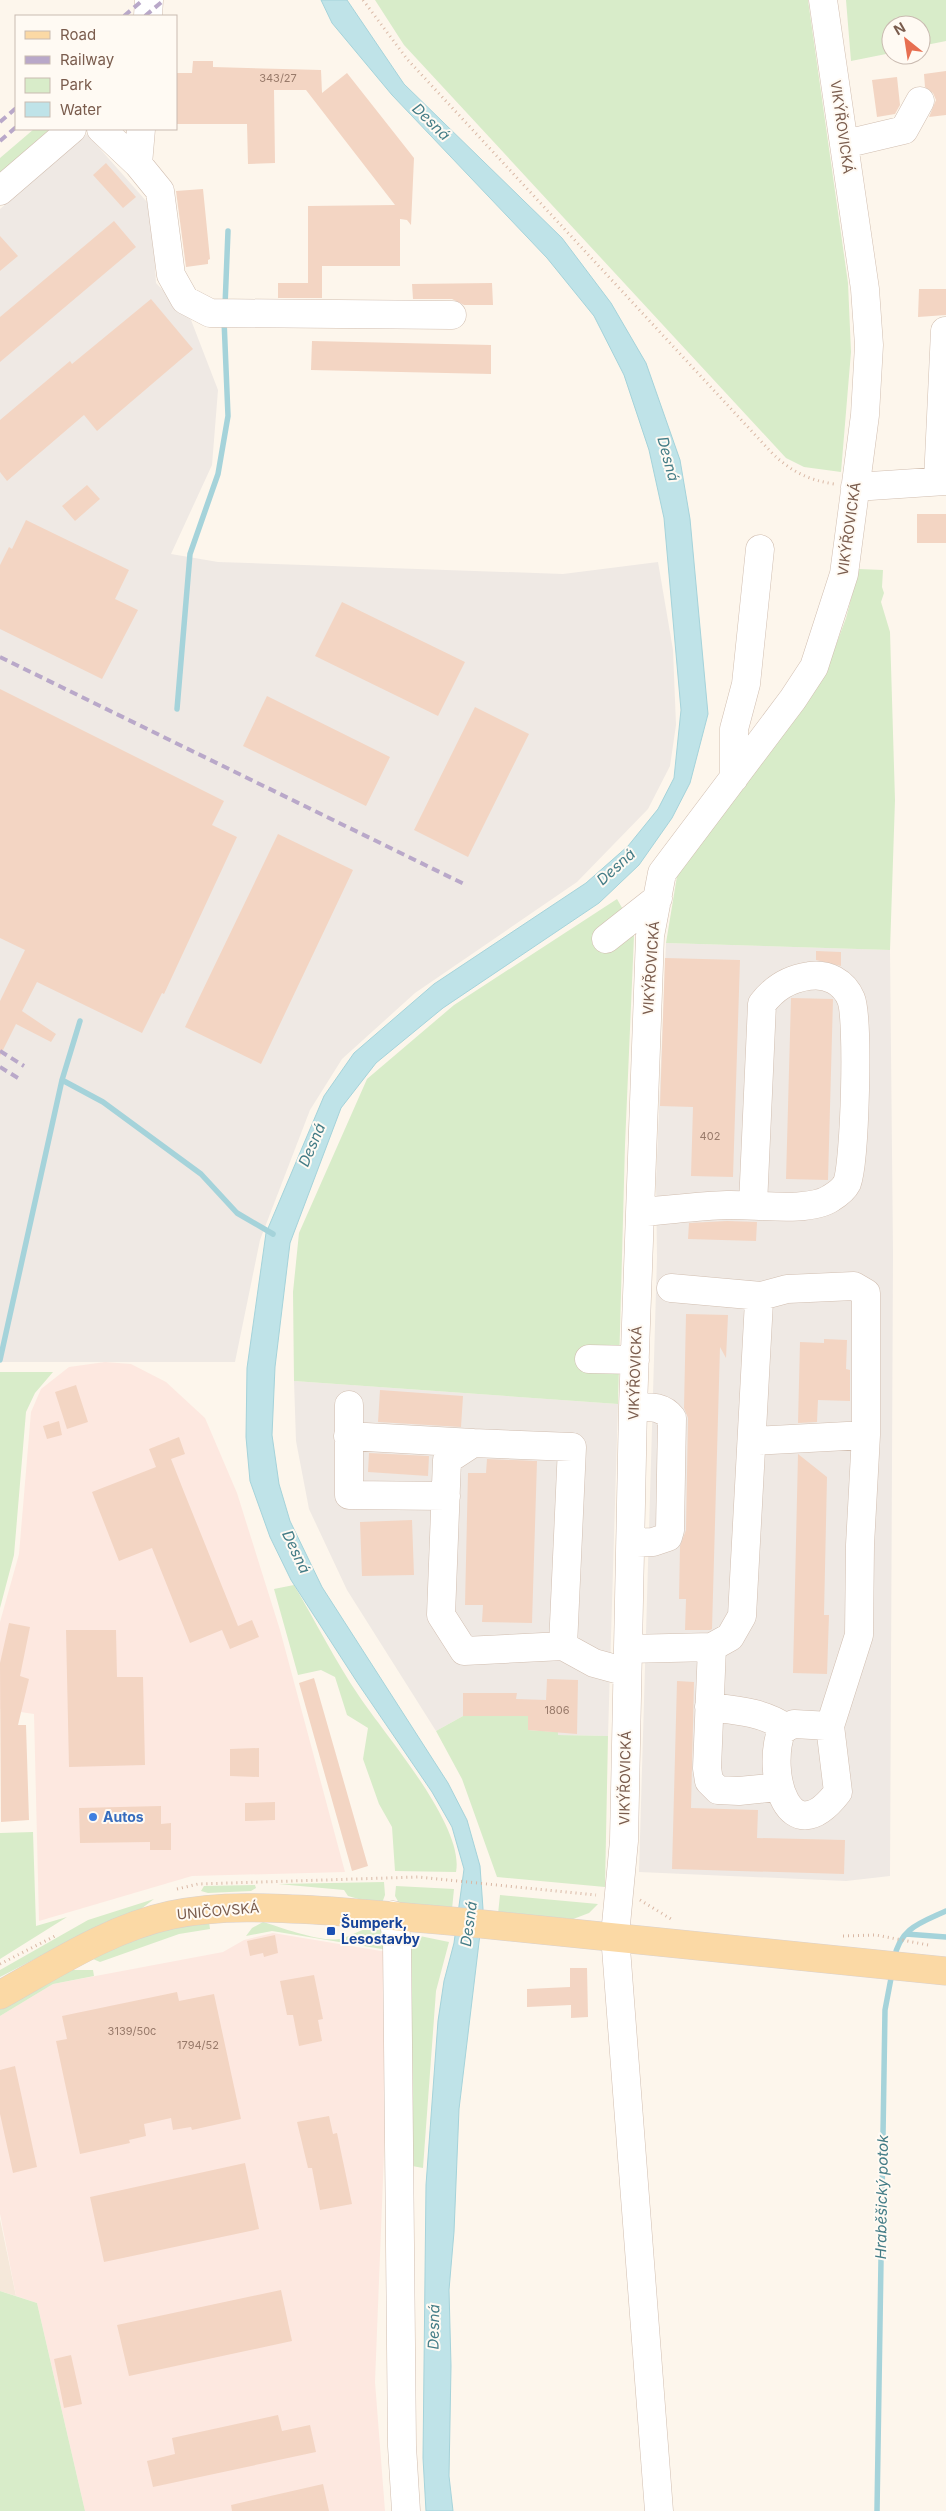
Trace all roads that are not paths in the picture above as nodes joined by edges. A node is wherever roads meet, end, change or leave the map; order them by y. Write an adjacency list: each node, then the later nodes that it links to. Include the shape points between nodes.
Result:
1 (149, 0): 3 (street)
2 (824, 0): 8 (street, VIKÝŘOVICKÁ)
3 (148, 15)
4 (920, 101): 8 (street, via 904,130)
5 (71, 130): 10 (street)
6 (102, 130): 9 (street)
7 (141, 130): 9 (street)
8 (845, 144): 14 (street, VIKÝŘOVICKÁ, via 865,289 869,345 865,415)
9 (138, 164): 11 (street, via 160,191 170,275 185,300 210,313)
10 (0, 191)
11 (452, 315)
12 (945, 331): 13 (street)
13 (942, 481): 14 (street)
14 (855, 487): 16 (street, VIKÝŘOVICKÁ, via 844,574 814,667)
15 (760, 549): 16 (street, via 746,684 734,729)
16 (734, 778): 17 (street, VIKÝŘOVICKÁ, via 662,873)
17 (658, 898): 18 (street); 20 (street, VIKÝŘOVICKÁ, via 650,936)
18 (606, 939)
19 (753, 1205): 19 (street, via 805,1207 819,1204 846,1185 852,1153 855,1011 845,988 826,976 811,975 789,981 776,988 762,1004); 20 (street)
20 (640, 1212): 24 (street, VIKÝŘOVICKÁ)
21 (671, 1288): 22 (street)
22 (762, 1296): 27 (street, via 787,1289 854,1286 866,1293); 29 (street, via 759,1301)
23 (589, 1359): 24 (street)
24 (635, 1360): 26 (street, VIKÝŘOVICKÁ)
25 (349, 1405): 28 (street)
26 (633, 1407): 32 (street, VIKÝŘOVICKÁ); 32 (street, via 659,1408 666,1410 672,1418 668,1537 653,1542)
27 (866, 1435): 29 (street); 37 (street, via 859,1635)
28 (348, 1436): 30 (street); 31 (street, via 348,1495)
29 (753, 1441): 34 (street, via 742,1616 730,1637)
30 (473, 1443): 31 (street, via 447,1460); 33 (street, via 572,1447)
31 (446, 1496): 33 (street, via 441,1615 464,1651)
32 (631, 1543): 35 (street, VIKÝŘOVICKÁ)
33 (563, 1646): 35 (street, via 594,1662)
34 (712, 1647): 35 (street); 36 (street)
35 (628, 1661): 41 (street, VIKÝŘOVICKÁ, via 624,1841)
36 (709, 1707): 38 (street, via 774,1720); 39 (street, via 709,1781 718,1790)
37 (830, 1726): 38 (street, via 794,1724); 39 (street, via 838,1792 827,1807 806,1816 794,1812 783,1800)
38 (786, 1728): 39 (street, via 782,1729 777,1742)
39 (779, 1787)
40 (393, 1916): 41 (main road, UNIČOVSKÁ); 43 (main road, UNIČOVSKÁ, via 260,1907 170,1915 102,1940); 44 (street, via 397,1942 402,2446)
41 (615, 1935): 42 (main road, UNIČOVSKÁ, via 875,1964 915,1955); 45 (street, VIKÝŘOVICKÁ)
42 (946, 1971)
43 (0, 1995)
44 (406, 2511)
45 (659, 2511)

